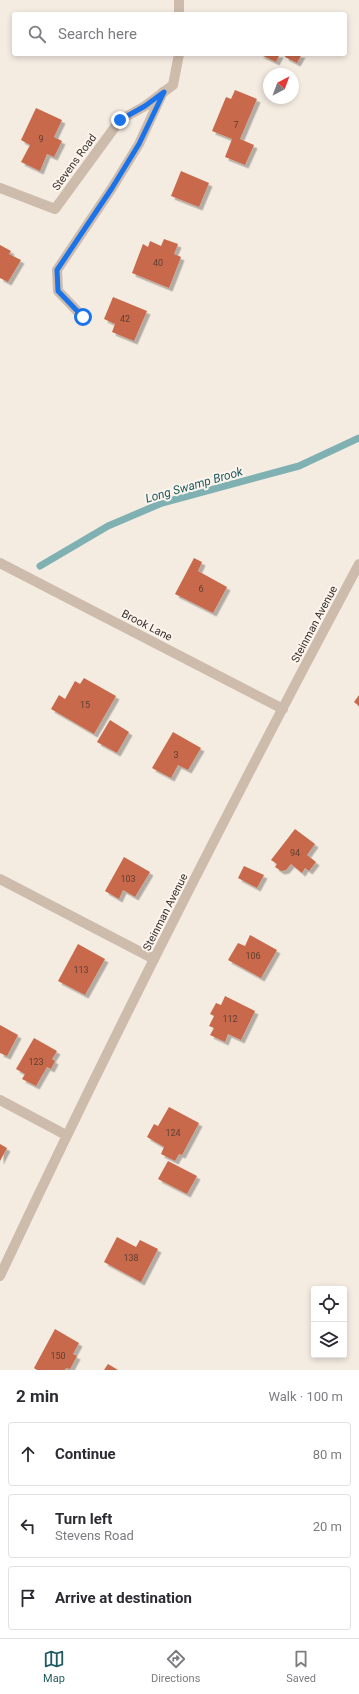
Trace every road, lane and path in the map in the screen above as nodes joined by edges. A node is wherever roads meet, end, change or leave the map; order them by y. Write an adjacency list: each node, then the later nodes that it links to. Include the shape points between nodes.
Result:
1 (179, 0): 2 (street)
2 (179, 12)
3 (179, 56): 4 (street, Stevens Road, via 172,85)
4 (164, 92): 5 (street, Stevens Road, via 120,120 55,209); 6 (street, via 139,144 57,270 58,291)
5 (0, 188)
6 (83, 317)
7 (0, 563): 9 (street, Brook Lane)
8 (359, 564): 9 (street, Steinman Avenue)
9 (283, 709): 11 (street, Steinman Avenue)
10 (0, 879): 11 (street)
11 (154, 959): 13 (street, Steinman Avenue)
12 (0, 1100): 13 (street)
13 (66, 1135): 14 (street, Steinman Avenue)
14 (0, 1276)

